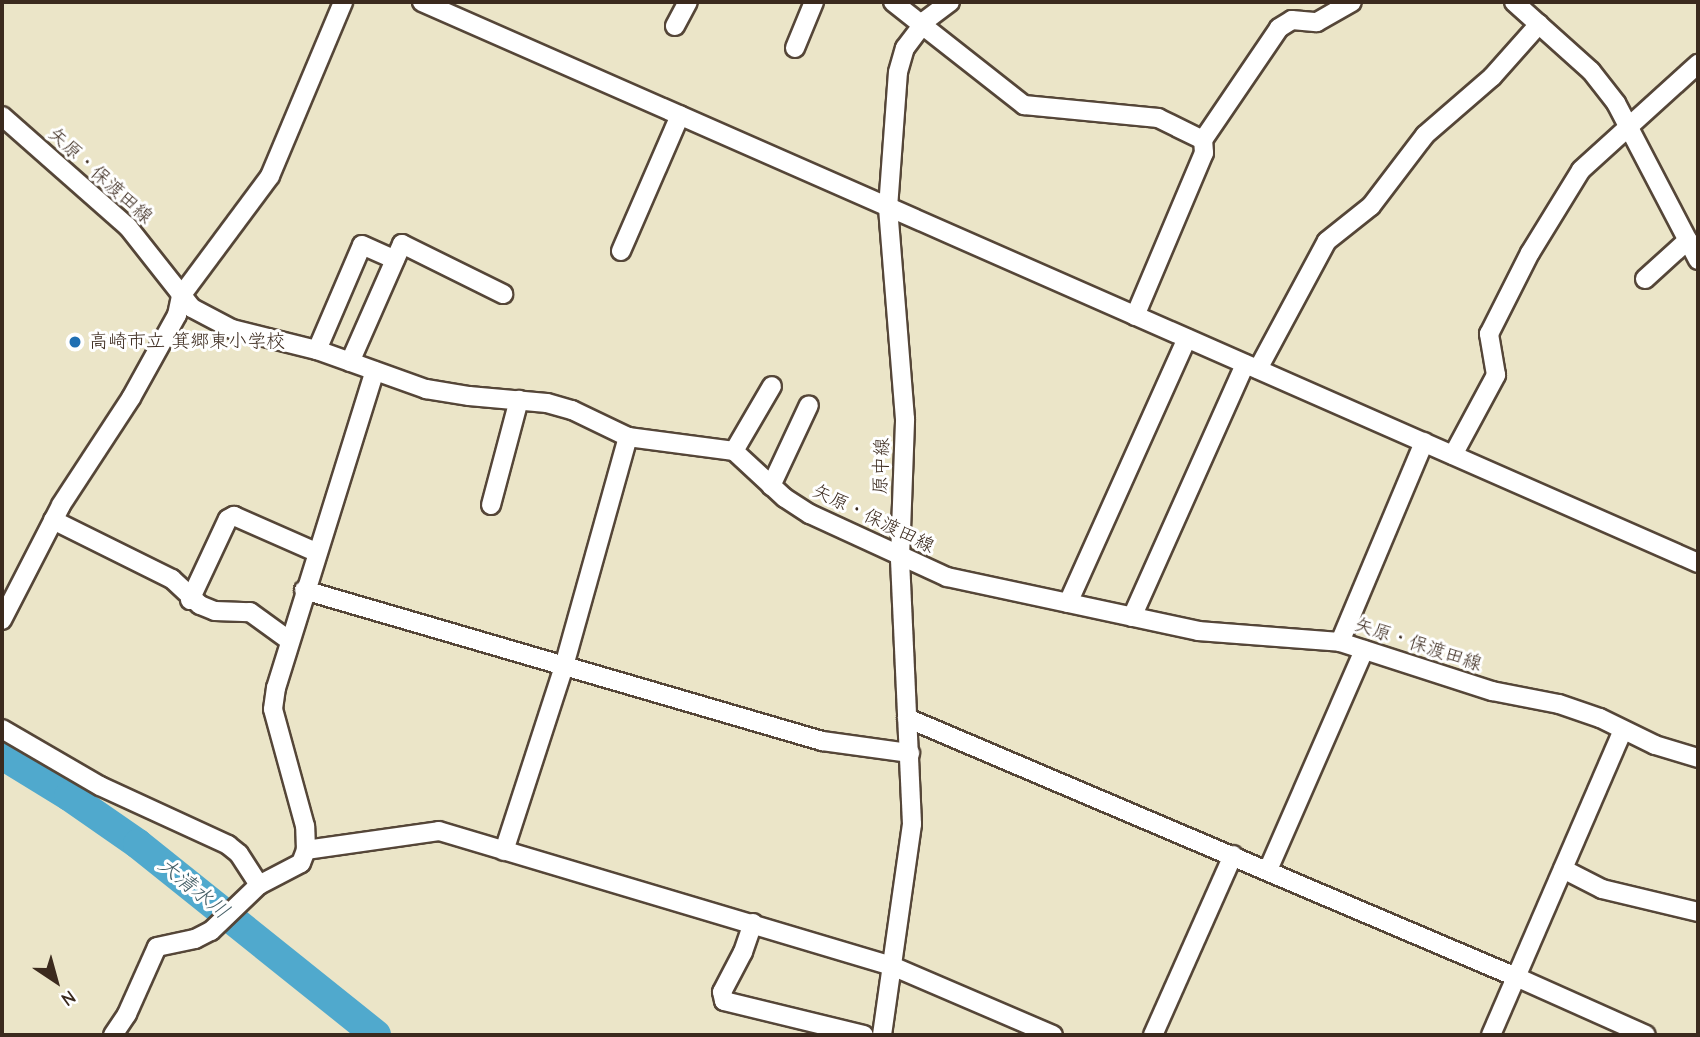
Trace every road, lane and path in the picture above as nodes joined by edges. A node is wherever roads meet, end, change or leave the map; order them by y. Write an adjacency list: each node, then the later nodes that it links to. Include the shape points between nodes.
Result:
1 (343, 2): 25 (street, via 270,176)
2 (422, 2): 15 (street)
3 (688, 2): 11 (street)
4 (814, 2): 12 (street)
5 (893, 2): 9 (street)
6 (950, 2): 9 (street, 原中線)
7 (1352, 2): 17 (street, via 1317,22 1292,20 1279,28)
8 (1514, 2): 10 (street)
9 (923, 23): 17 (street, via 1024,105 1158,118); 18 (street, 原中線, via 905,48 898,72)
10 (1539, 24): 16 (street, via 1591,71); 30 (street, via 1492,77 1425,135 1371,206 1327,241)
11 (675, 26)
12 (795, 48)
13 (1698, 64): 16 (street)
14 (2, 116): 25 (street, 矢原・保渡田線, via 128,227)
15 (680, 116): 18 (street); 20 (street)
16 (1629, 126): 19 (street); 38 (street, via 1581,170 1530,253 1489,334 1496,375)
17 (1203, 140): 26 (street, via 1204,153)
18 (888, 208): 26 (street); 43 (street, 原中線, via 905,419)
19 (1688, 240): 22 (street); 23 (street)
20 (621, 251)
21 (395, 260): 24 (street, via 402,244); 28 (street, via 362,245); 29 (street)
22 (1698, 260)
23 (1645, 279)
24 (503, 294)
25 (181, 296): 28 (street, 矢原・保渡田線, via 192,308 232,329); 41 (street, via 177,314 131,398)
26 (1135, 316): 27 (street)
27 (1187, 338): 30 (street); 47 (street)
28 (317, 350): 29 (street, 矢原・保渡田線)
29 (350, 362): 31 (street, 矢原・保渡田線)
30 (1251, 367): 36 (street); 48 (street)
31 (375, 371): 33 (street, 矢原・保渡田線, via 426,389); 42 (street)
32 (772, 386): 37 (street)
33 (519, 400): 35 (street, 矢原・保渡田線, via 572,410); 40 (street)
34 (808, 405): 39 (street)
35 (628, 437): 37 (street, 矢原・保渡田線); 53 (street)
36 (1424, 442): 38 (street); 51 (street)
37 (734, 451): 39 (street, 矢原・保渡田線)
38 (1453, 455): 44 (street)
39 (771, 486): 43 (street, 矢原・保渡田線, via 810,514)
40 (491, 505)
41 (53, 520): 46 (street, via 172,579); 49 (street)
42 (316, 552): 45 (street); 46 (street, via 234,516 228,519)
43 (900, 558): 47 (street, 矢原・保渡田線, via 947,577); 54 (street, 原中線)
44 (1698, 563)
45 (304, 590): 50 (street); 53 (street)
46 (190, 600): 50 (street, via 215,611 250,612)
47 (1068, 603): 48 (street, 矢原・保渡田線)
48 (1132, 617): 51 (street, 矢原・保渡田線, via 1198,631)
49 (2, 620)
50 (290, 641): 59 (street, via 273,709 305,826)
51 (1340, 642): 52 (street, 矢原・保渡田線)
52 (1364, 650): 56 (street, 矢原・保渡田線, via 1493,691 1559,704); 63 (street)
53 (564, 666): 57 (street, via 822,741); 60 (street)
54 (907, 718): 57 (street, 原中線); 61 (street)
55 (2, 729): 64 (street, via 100,786 228,845)
56 (1623, 730): 58 (street, 矢原・保渡田線); 62 (street)
57 (910, 753): 67 (street, 原中線, via 912,824)
58 (1698, 758)
59 (306, 850): 60 (street, via 439,831); 64 (street, via 301,863)
60 (504, 851): 66 (street)
61 (1233, 855): 63 (street); 74 (street)
62 (1563, 869): 65 (street, via 1602,889); 68 (street)
63 (1268, 870): 68 (street)
64 (259, 885): 70 (street, via 220,923 195,939 157,947)
65 (1698, 912)
66 (753, 923): 67 (street); 69 (street, via 722,992 724,1001)
67 (892, 966): 72 (street, 原中線); 73 (street)
68 (1516, 977): 75 (street); 76 (street)
69 (803, 1029): 71 (street)
70 (113, 1035)
71 (864, 1035)
72 (882, 1035)
73 (1054, 1035)
74 (1153, 1035)
75 (1491, 1035)
76 (1646, 1035)

